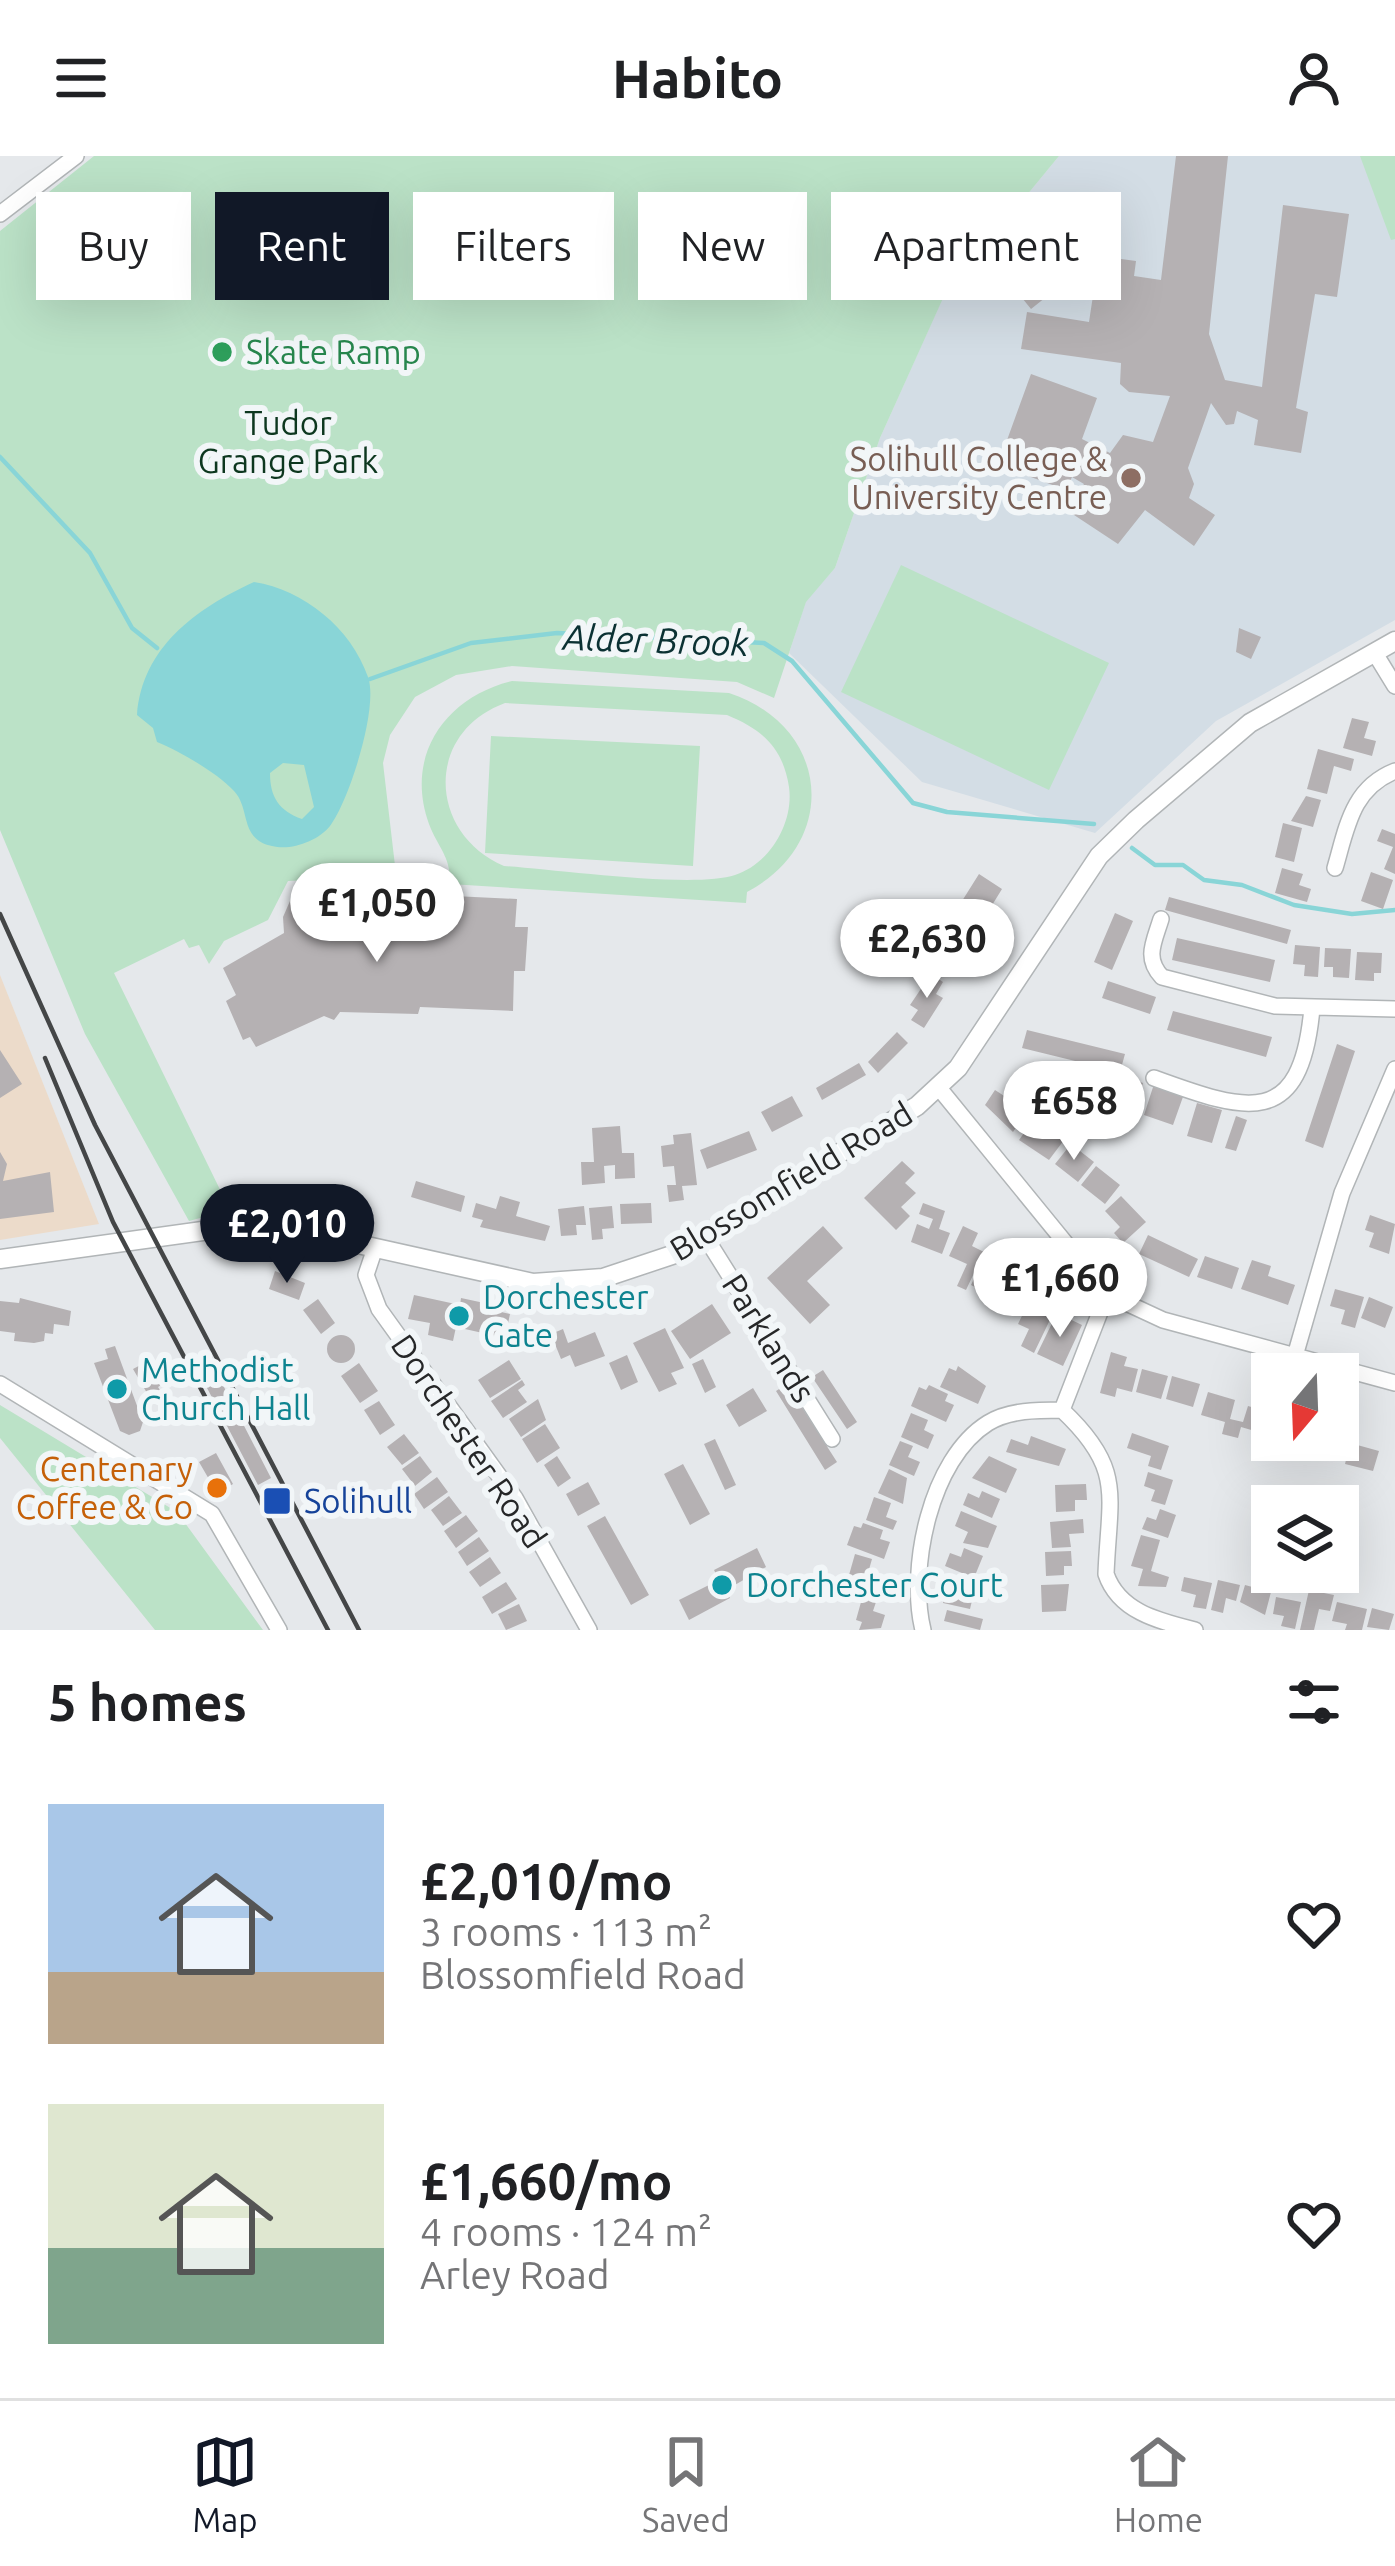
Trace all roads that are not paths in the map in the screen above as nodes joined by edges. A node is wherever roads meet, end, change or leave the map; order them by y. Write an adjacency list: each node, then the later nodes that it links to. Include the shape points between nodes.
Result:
1 (76, 156): 2 (street)
2 (0, 214)
3 (1395, 641): 4 (main road, Blossomfield Road)
4 (1376, 655): 5 (street); 13 (main road, Blossomfield Road, via 1250,723 1125,830)
5 (1395, 686)
6 (1395, 771): 7 (street, via 1369,783 1354,806)
7 (1335, 868)
8 (1161, 919): 9 (street, via 1150,954 1162,977)
9 (1312, 1008): 10 (street); 12 (street, via 1303,1070 1263,1102 1245,1107)
10 (1395, 1010)
11 (1395, 1069): 19 (street, via 1334,1215)
12 (1154, 1078)
13 (939, 1088): 14 (main road, Blossomfield Road); 17 (street)
14 (706, 1238): 15 (main road, Blossomfield Road, via 627,1274 566,1283 496,1278); 24 (street, Parklands)
15 (375, 1248): 16 (main road, Blossomfield Road, via 313,1234 217,1229); 26 (street, Dorchester Road, via 366,1275 379,1309 515,1498)
16 (0, 1259)
17 (1107, 1294): 18 (street, via 1162,1320); 23 (street)
18 (1284, 1353)
19 (1296, 1353)
20 (1359, 1373): 21 (street)
21 (1395, 1383)
22 (0, 1384): 25 (street, via 212,1514)
23 (1062, 1409): 27 (street, via 987,1423 959,1451 920,1535); 28 (street, via 1111,1473 1111,1589 1155,1620)
24 (832, 1439)
25 (279, 1630)
26 (589, 1630)
27 (922, 1630)
28 (1195, 1630)

